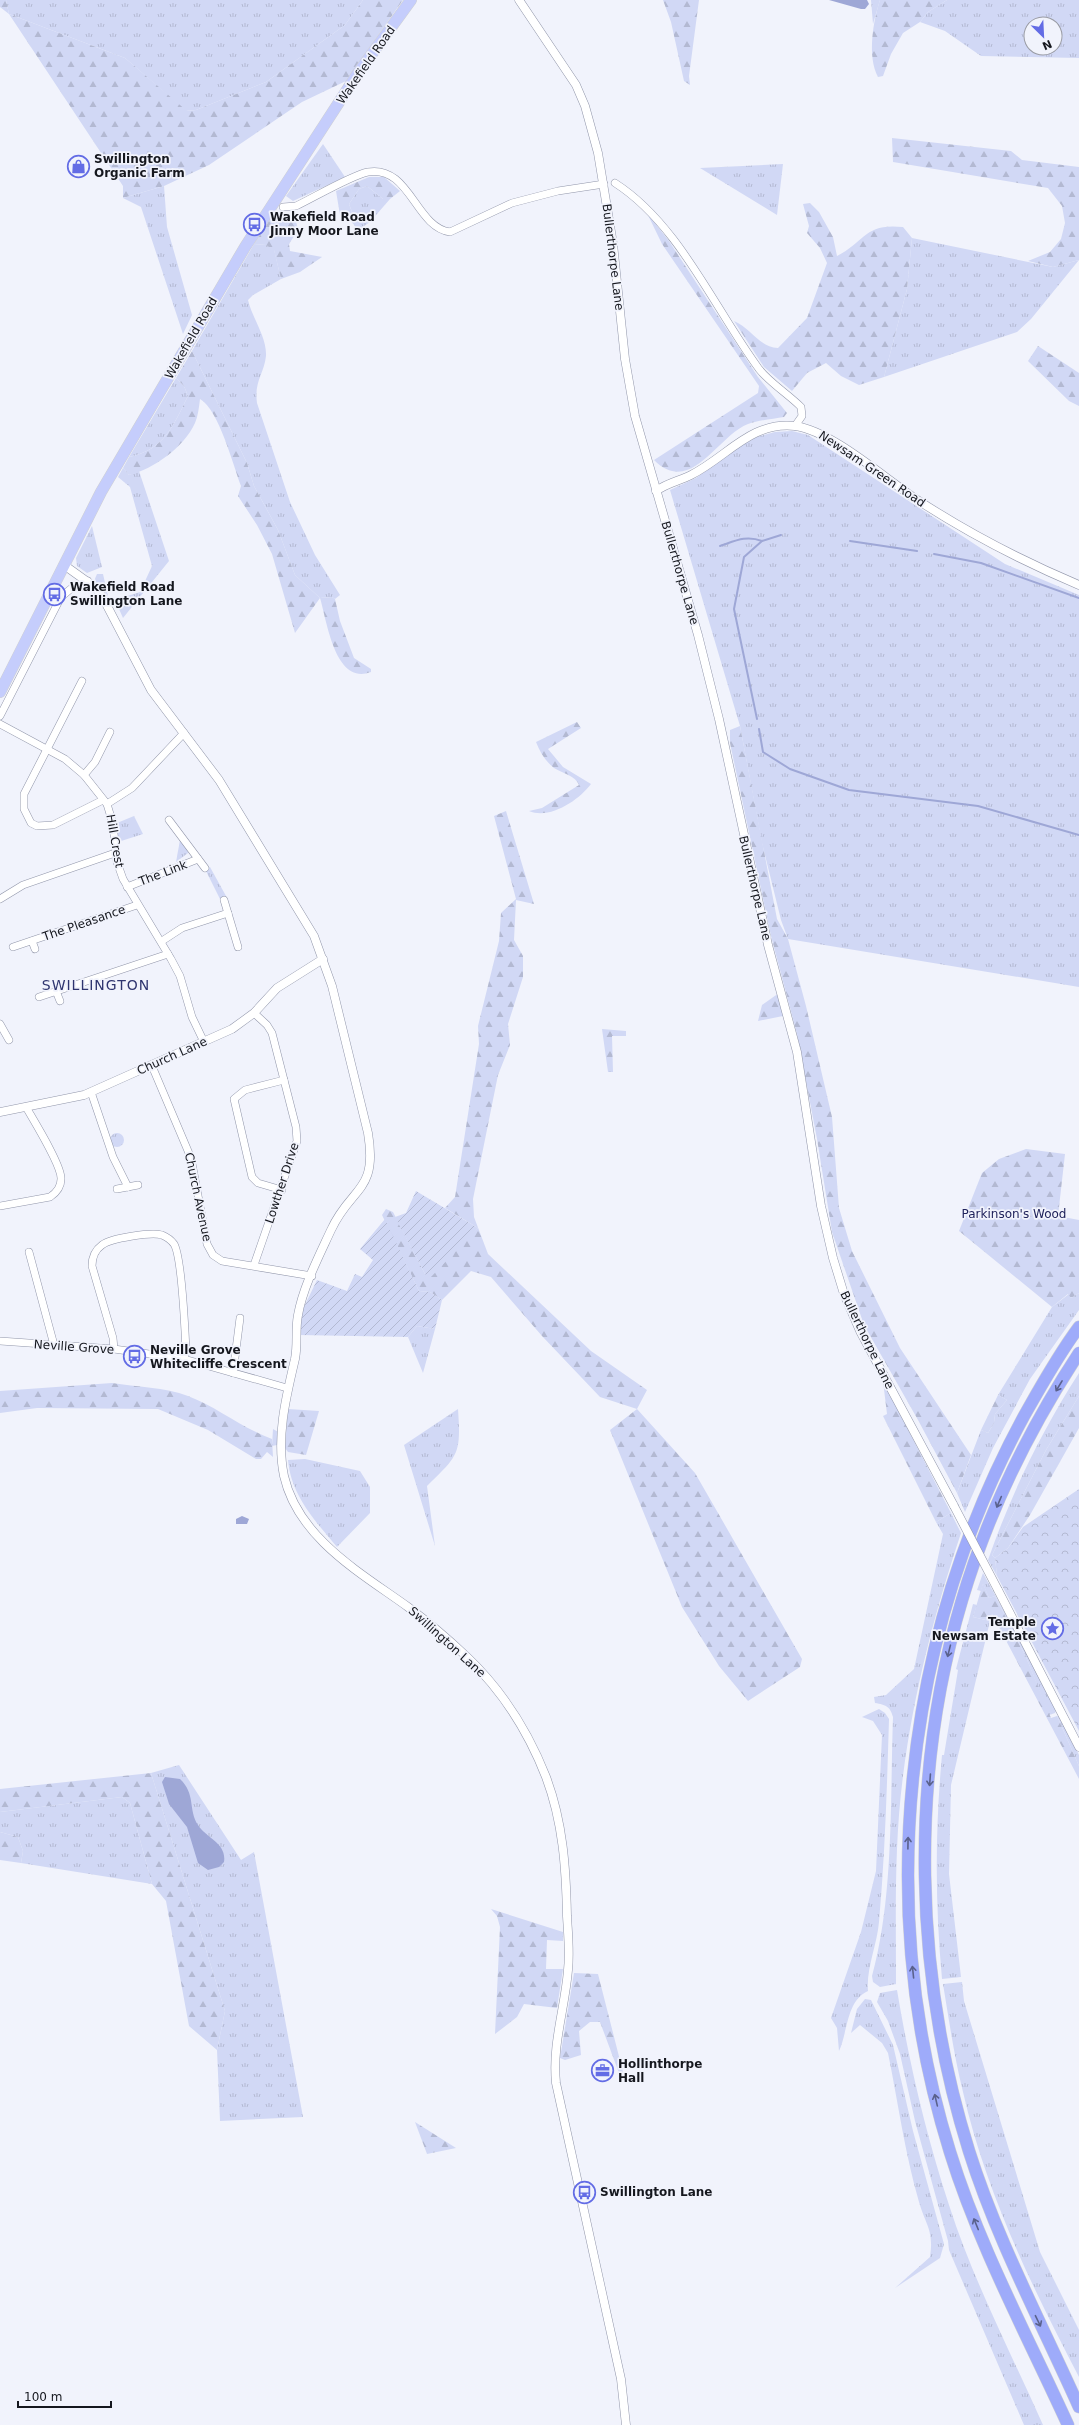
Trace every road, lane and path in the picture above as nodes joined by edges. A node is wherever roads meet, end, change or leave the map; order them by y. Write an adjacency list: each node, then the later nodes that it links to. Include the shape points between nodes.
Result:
1 (411, 0): 8 (main road, Wakefield Road, via 358,73 245,247 101,492)
2 (519, 0): 4 (street, Bullerthorpe Lane, via 576,85 585,106)
3 (614, 183): 6 (street, via 648,209 671,236 760,370 801,407 802,416)
4 (604, 184): 5 (street, via 558,191 512,203 450,232 441,230 426,215 407,188 383,171 367,173 296,206); 7 (street, Bullerthorpe Lane, via 614,244 629,388)
5 (283, 207)
6 (795, 426): 7 (street, Newsam Green Road, via 776,427 742,438 691,475 664,485); 10 (street, Newsam Green Road, via 813,430 831,439 968,532)
7 (656, 491): 65 (street, Bullerthorpe Lane, bridge, via 698,635 768,945 797,1052 823,1214 844,1294 863,1337)
8 (64, 565): 9 (street, Swillington Lane); 12 (main road, Wakefield Road)
9 (88, 581): 13 (street, via 73,587 61,597); 16 (street, Swillington Lane, via 103,598 151,690)
10 (1079, 585)
11 (82, 681): 17 (street)
12 (0, 692)
13 (0, 716)
14 (0, 724): 17 (street, Hill Crest)
15 (110, 732): 18 (street, via 95,762)
16 (184, 733): 19 (street, via 132,788); 35 (street, Swillington Lane, via 219,780 291,896)
17 (47, 750): 18 (street, Hill Crest, via 65,759); 19 (street, via 24,794 24,809 32,823 37,826 53,825)
18 (84, 775): 19 (street, Hill Crest)
19 (105, 802): 21 (street, Hill Crest, via 113,824)
20 (169, 820): 22 (street, The Link)
21 (115, 854): 24 (street, Hill Crest); 25 (street, via 36,880)
22 (198, 859): 23 (street, The Link); 24 (street, The Link)
23 (205, 868)
24 (127, 887): 27 (street, Hill Crest)
25 (0, 899)
26 (224, 900): 28 (street)
27 (137, 905): 29 (street, The Pleasance); 30 (street, Hill Crest)
28 (228, 913): 30 (street, via 182,928); 32 (street)
29 (32, 941): 31 (street, The Pleasance); 33 (street, The Pleasance)
30 (162, 941): 34 (street, Hill Crest)
31 (12, 947)
32 (238, 947)
33 (35, 949)
34 (168, 954): 36 (street); 42 (street, Hill Crest, via 178,972 192,1017)
35 (324, 959): 39 (street, Church Lane, via 277,988); 55 (street, Swillington Lane, via 368,1133 371,1161 365,1182 333,1226)
36 (56, 991): 37 (street); 38 (street)
37 (39, 997)
38 (60, 1001)
39 (254, 1014): 42 (street, Church Lane, via 232,1029); 44 (street, Lowther Drive, via 272,1032)
40 (0, 1024): 41 (street)
41 (9, 1040)
42 (204, 1042): 43 (street, Church Lane)
43 (152, 1066): 45 (street, Church Lane); 54 (street, Church Avenue, via 191,1158 209,1250 222,1261)
44 (284, 1080): 51 (street, Lowther Drive, via 297,1141); 51 (street, via 244,1090 234,1099 252,1177 258,1183)
45 (91, 1092): 46 (street, Church Lane, via 74,1098); 49 (street, via 113,1157)
46 (26, 1107): 47 (street, Church Lane); 52 (street, via 59,1168 60,1184 55,1194 50,1197)
47 (0, 1112)
48 (138, 1185): 49 (street)
49 (128, 1187): 50 (street)
50 (117, 1189)
51 (282, 1190): 54 (street, Lowther Drive)
52 (0, 1206)
53 (29, 1252): 59 (street)
54 (254, 1266): 55 (street, Church Avenue)
55 (312, 1276): 64 (street, Swillington Lane, via 298,1314 296,1348)
56 (240, 1318): 63 (street)
57 (1079, 1327): 66 (highway, one-way to 57, via 960,2184 942,2124 916,1997 908,1882 909,1831 917,1734 946,1604 977,1512 1007,1448 1040,1388)
58 (0, 1341): 59 (street, Neville Grove)
59 (54, 1345): 60 (street, Neville Grove)
60 (114, 1349): 62 (street, Neville Grove); 62 (street, via 92,1266 94,1254 102,1245 112,1241 150,1234 162,1235 173,1243 178,1259 186,1350)
61 (1079, 1353): 67 (highway, one-way to 67, via 1013,1468 982,1541 962,1600 948,1655 936,1720 927,1817 926,1874 927,1924 937,2016 959,2119 1000,2236)
62 (184, 1359): 63 (street, Neville Grove)
63 (233, 1373): 64 (street, Neville Grove)
64 (287, 1388): 68 (street, Swillington Lane, via 281,1459 293,1501 304,1518 317,1535 341,1558 434,1628 493,1684 510,1706 530,1742 548,1785 559,1819 564,1853 568,1931 568,1968 555,2045 556,2083 621,2379)
65 (1079, 1747)
66 (983, 2240): 69 (highway, via 1013,2320); 70 (highway)
67 (1079, 2407)
68 (626, 2425)
69 (1058, 2425)
70 (1068, 2425)

